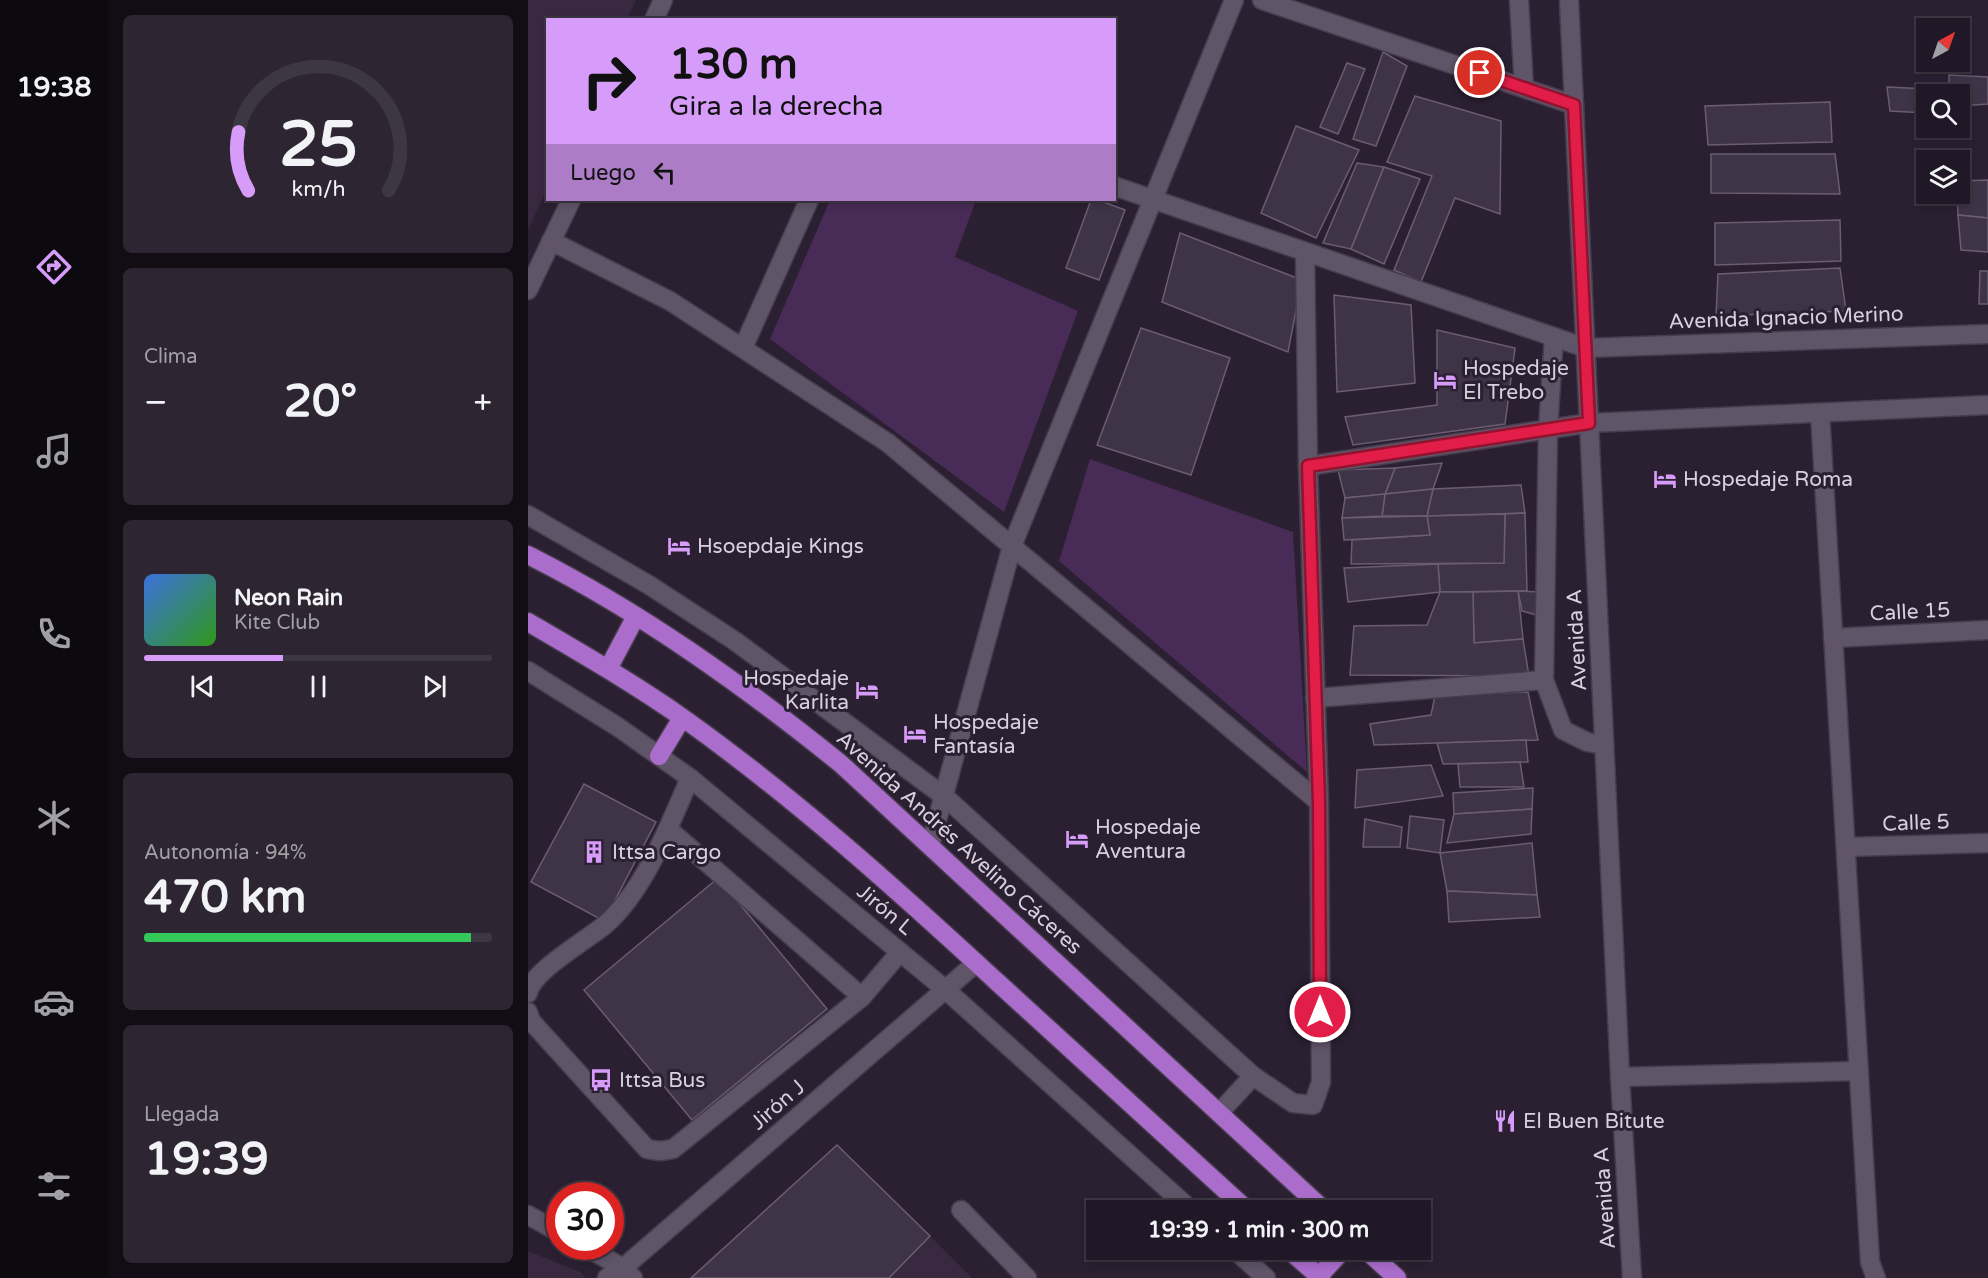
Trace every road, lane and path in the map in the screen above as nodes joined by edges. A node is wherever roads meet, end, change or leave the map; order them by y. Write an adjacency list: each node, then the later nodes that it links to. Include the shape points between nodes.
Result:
1 (663, 0): 6 (street)
2 (1234, 0): 10 (street)
3 (1262, 0): 7 (street)
4 (1519, 0): 7 (street)
5 (1569, 0): 8 (street, Avenida A)
6 (655, 18)
7 (1524, 88): 8 (street)
8 (1574, 105): 19 (street, Avenida A)
9 (1116, 187): 10 (street)
10 (1152, 199): 14 (street); 26 (street)
11 (571, 201): 13 (street)
12 (808, 201): 18 (street)
13 (551, 241): 15 (street); 18 (street, via 670,301)
14 (1305, 253): 17 (street); 24 (street)
15 (528, 290)
16 (1988, 334): 19 (street, Avenida Ignacio Merino)
17 (1554, 337): 19 (street); 23 (street)
18 (743, 348): 26 (street, via 888,442)
19 (1586, 348): 22 (street, Avenida A)
20 (1988, 405): 21 (street)
21 (1820, 412): 22 (street); 31 (street)
22 (1589, 423): 23 (street); 37 (street, Avenida A)
23 (1548, 429): 24 (street); 34 (street)
24 (1308, 466): 35 (street)
25 (528, 515): 40 (street, via 649,585 735,641)
26 (1012, 546): 40 (street); 41 (street)
27 (528, 555): 28 (highway, Avenida Andrés Avelino Cáceres)
28 (636, 616): 32 (highway); 44 (highway, Avenida Andrés Avelino Cáceres, via 717,668 780,715 841,764)
29 (528, 622): 32 (highway)
30 (1988, 630): 31 (street, Calle 15)
31 (1833, 638): 45 (street)
32 (608, 669): 36 (highway)
33 (528, 671): 38 (street, Jirón L)
34 (1544, 680): 35 (street); 37 (street, via 1563,730 1587,742)
35 (1315, 698): 41 (street)
36 (682, 718): 38 (highway); 47 (highway, via 807,813)
37 (1604, 745): 54 (street, Avenida A)
38 (659, 756): 39 (street, Jirón L)
39 (690, 778): 42 (street); 46 (street, Jirón L)
40 (945, 797): 44 (street); 53 (street)
41 (1319, 802): 53 (street, via 1321,1082 1313,1105 1293,1103)
42 (668, 829): 49 (street, via 635,891 620,910 537,976); 50 (street)
43 (1988, 843): 45 (street, Calle 5)
44 (930, 846): 55 (highway, Avenida Andrés Avelino Cáceres)
45 (1846, 847): 52 (street)
46 (900, 952): 48 (street, Jirón L); 50 (street)
47 (976, 963): 48 (street, Jirón J); 57 (highway)
48 (946, 990): 56 (street, Jirón L); 67 (street, Jirón J)
49 (528, 993)
50 (862, 997): 51 (street, via 673,1149 660,1151 647,1149 531,1021)
51 (528, 1012)
52 (1859, 1071): 54 (street); 73 (street, via 1870,1262)
53 (1253, 1076): 55 (street)
54 (1620, 1077): 72 (street, Avenida A)
55 (1219, 1113): 58 (highway, Avenida Andrés Avelino Cáceres)
56 (1180, 1200)
57 (1236, 1200)
58 (1313, 1200)
59 (961, 1210): 69 (street)
60 (528, 1215): 61 (street)
61 (546, 1225)
62 (602, 1260): 67 (street)
63 (1246, 1260): 70 (street)
64 (1300, 1260): 68 (highway)
65 (1334, 1260): 68 (highway)
66 (1377, 1260): 71 (highway)
67 (621, 1275)
68 (1319, 1277)
69 (1027, 1278)
70 (1266, 1278)
71 (1397, 1278)
72 (1632, 1278)
73 (1876, 1278)

